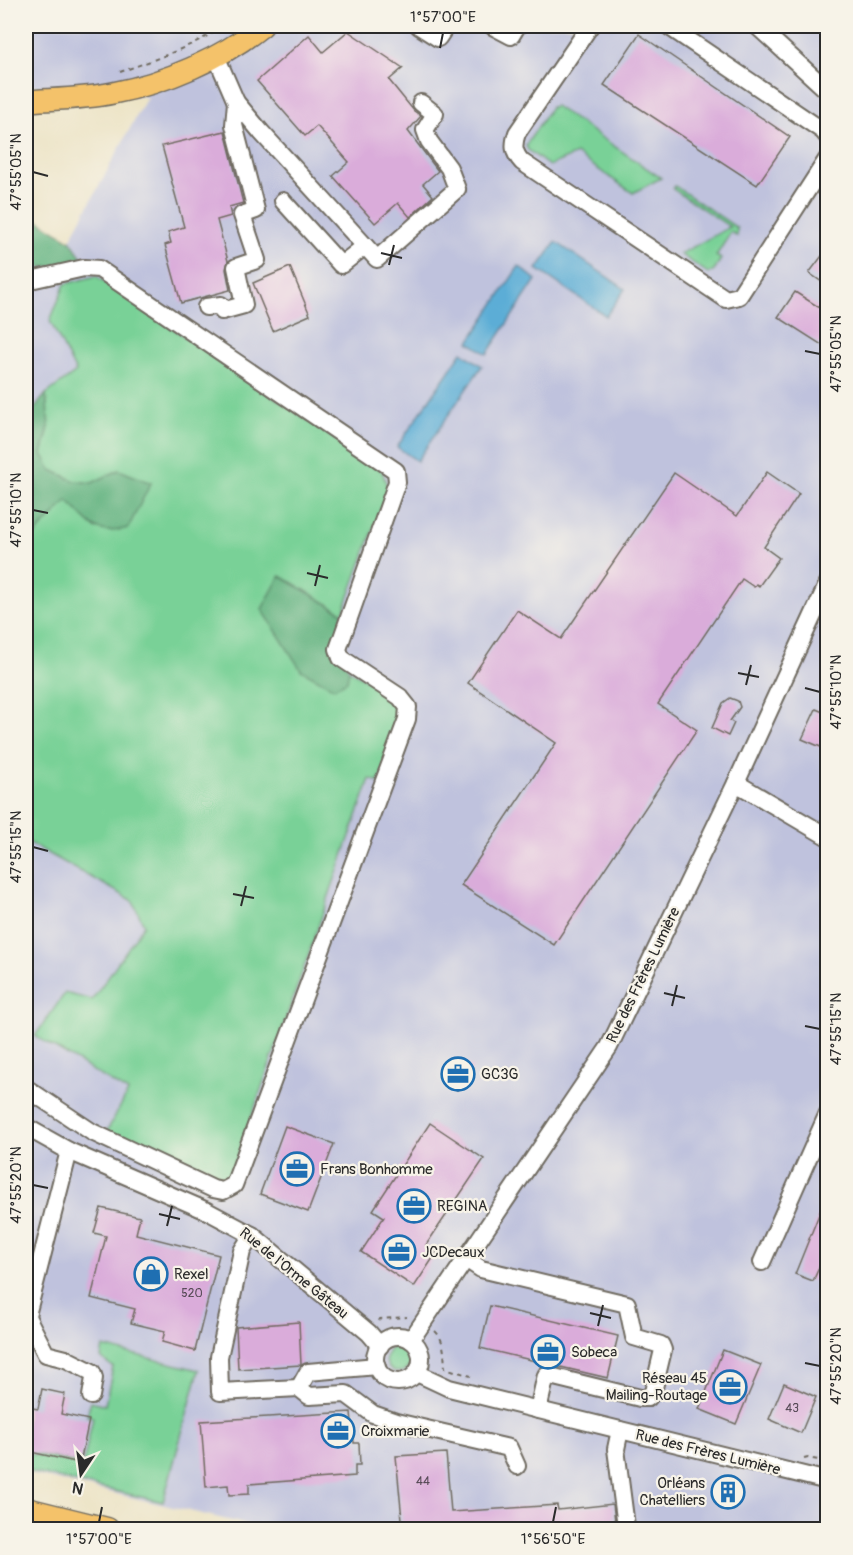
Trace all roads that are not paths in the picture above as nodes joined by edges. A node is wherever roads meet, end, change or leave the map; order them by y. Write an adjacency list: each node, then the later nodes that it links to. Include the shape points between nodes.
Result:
1 (262, 26): 9 (main road)
2 (418, 26): 3 (street, via 438,38)
3 (446, 26)
4 (492, 26): 5 (street, via 511,36)
5 (517, 26)
6 (590, 26): 15 (street, via 517,133 515,153 522,162 726,300 739,296)
7 (668, 26): 14 (street)
8 (757, 26): 10 (street)
9 (216, 56): 11 (main road, via 193,68 112,93); 12 (street)
10 (828, 91)
11 (26, 101)
12 (236, 102): 17 (street); 19 (street, via 234,125 256,210 242,215 257,260 236,267 244,305 222,311 221,304)
13 (422, 103): 17 (street, via 435,114 425,130 457,189 377,259)
14 (826, 130)
15 (828, 158)
16 (283, 201): 17 (street, via 341,265)
17 (365, 246)
18 (26, 281): 23 (street, via 84,268 99,269 396,471 397,482 338,649 341,658 400,697 408,707 403,730 234,1185 224,1191 213,1189 92,1132)
19 (206, 308)
20 (828, 583): 21 (street, Rue des Frères Lumière)
21 (736, 783): 22 (street); 28 (street, Rue des Frères Lumière, via 609,1047)
22 (828, 837)
23 (26, 1089)
24 (828, 1113): 29 (street)
25 (26, 1127): 26 (street, Rue de l'Orme Gâteau)
26 (69, 1151): 27 (street, Rue de l'Orme Gâteau, via 199,1207); 30 (street)
27 (252, 1235): 32 (street, Rue de l'Orme Gâteau); 35 (street, via 242,1251 219,1358 220,1392)
28 (466, 1259): 31 (street, Rue des Frères Lumière); 37 (street, via 481,1269 627,1304 634,1337 661,1345 653,1392 648,1398 546,1375)
29 (762, 1262)
30 (26, 1315): 36 (street, via 46,1354 92,1372)
31 (411, 1340): 32 (street, via 394,1337); 34 (street, via 422,1359)
32 (380, 1346): 33 (street)
33 (376, 1366): 34 (street, via 391,1381 407,1381); 35 (street, via 308,1372)
34 (417, 1373): 37 (street, Rue des Frères Lumière, via 448,1388)
35 (298, 1388): 39 (street, via 309,1396 346,1394 373,1414 396,1422 509,1448)
36 (91, 1396)
37 (538, 1410): 38 (street, Rue des Frères Lumière)
38 (620, 1430): 40 (street, Rue des Frères Lumière); 42 (street, via 616,1449)
39 (518, 1466)
40 (828, 1481)
41 (26, 1510): 43 (highway)
42 (626, 1526)
43 (107, 1530)

